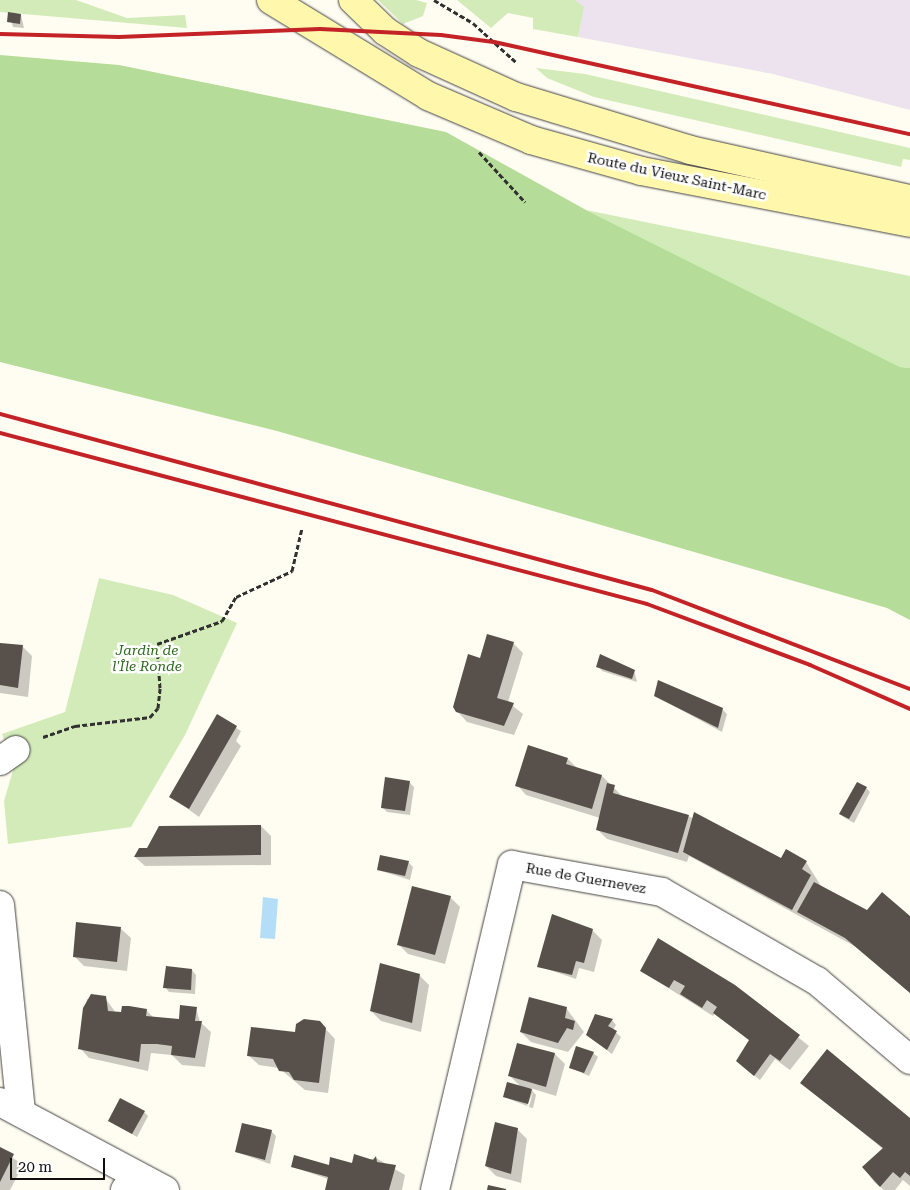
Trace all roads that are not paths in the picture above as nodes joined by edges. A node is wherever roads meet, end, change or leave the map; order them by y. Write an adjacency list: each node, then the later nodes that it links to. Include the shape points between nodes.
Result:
1 (271, 0): 4 (main road, Route du Vieux Saint-Marc, via 428,96 531,140 641,171)
2 (352, 0): 3 (main road, Route du Vieux Saint-Marc, via 385,31 419,53 516,97 690,150)
3 (910, 199)
4 (910, 223)
5 (0, 905): 7 (street)
6 (910, 1060): 10 (street, Rue de Guernevez, via 817,981 662,892 512,865)
7 (11, 1107): 8 (street)
8 (130, 1183): 9 (street)
9 (165, 1190)
10 (435, 1190)

